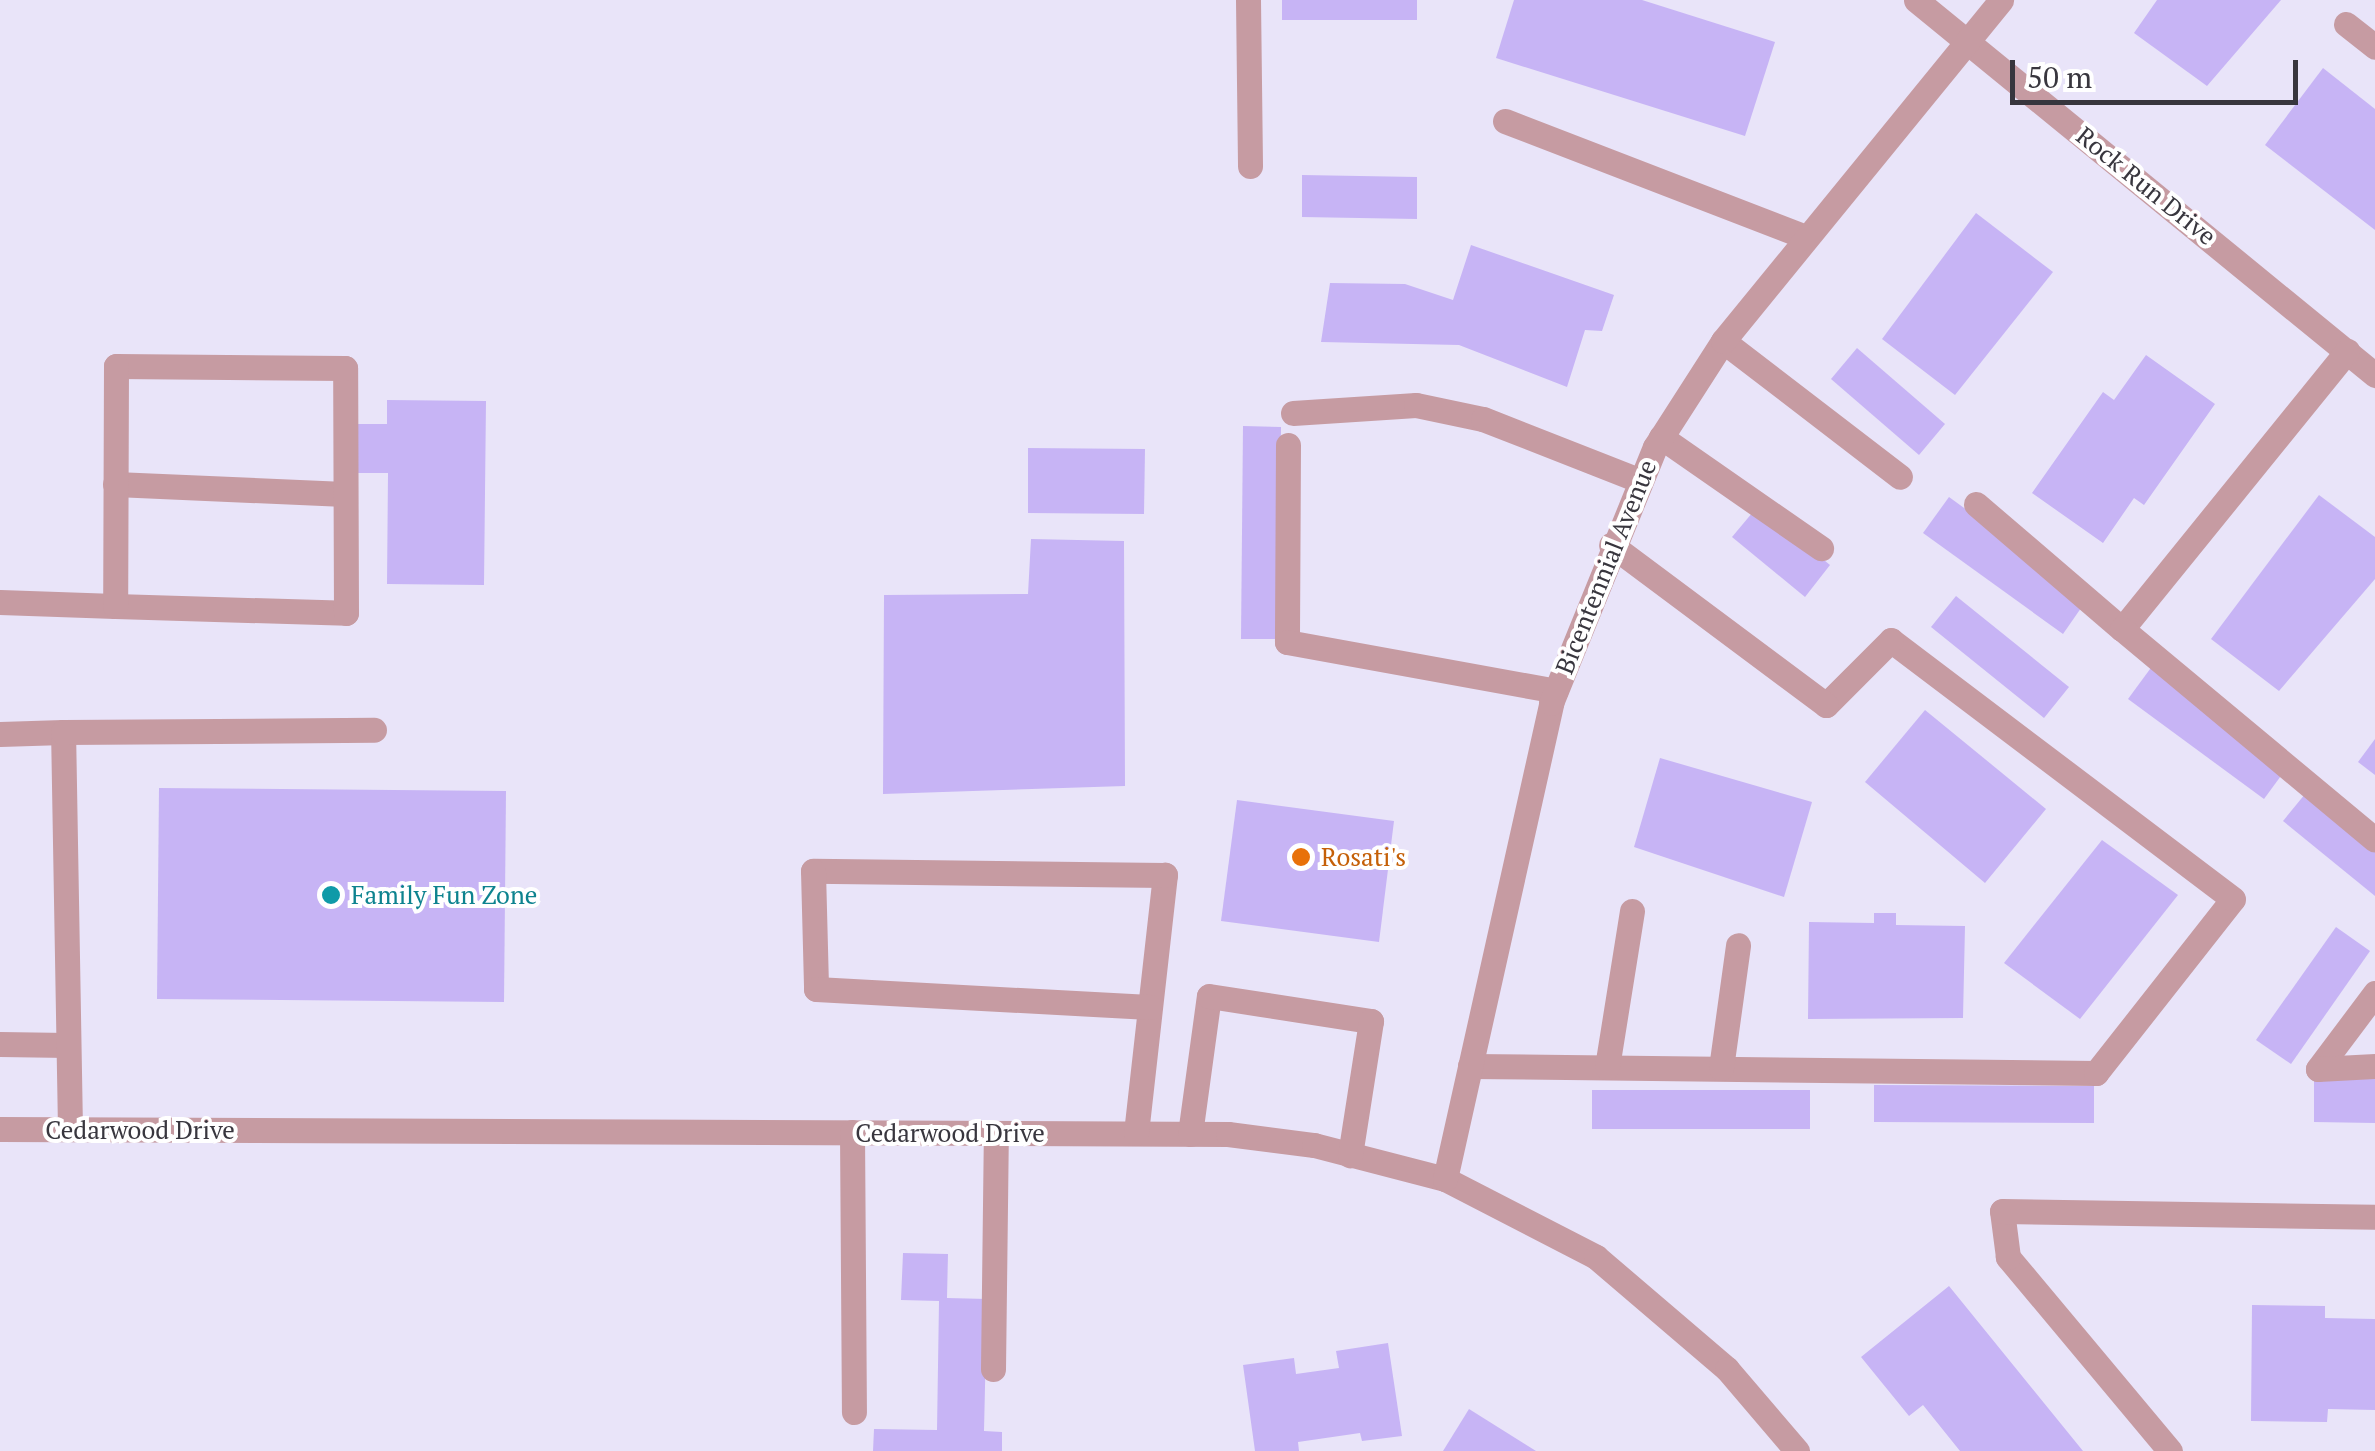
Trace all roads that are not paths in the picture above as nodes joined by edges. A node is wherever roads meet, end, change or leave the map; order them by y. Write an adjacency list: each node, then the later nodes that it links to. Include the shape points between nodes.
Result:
1 (1248, 0): 8 (street)
2 (1916, 0): 5 (street, Rock Run Drive)
3 (2001, 0): 5 (street, Bicentennial Avenue)
4 (2346, 24): 6 (street)
5 (1968, 39): 9 (street, Bicentennial Avenue); 11 (street, Rock Run Drive)
6 (2375, 47)
7 (1506, 121): 9 (street)
8 (1250, 166)
9 (1805, 236): 10 (street, Bicentennial Avenue)
10 (1723, 341): 14 (street, Bicentennial Avenue); 16 (street)
11 (2347, 351): 12 (street, Rock Run Drive); 25 (street)
12 (2375, 374)
13 (1293, 413): 17 (street, via 1416,405 1483,419)
14 (1661, 438): 17 (street, Bicentennial Avenue); 22 (street)
15 (1288, 445): 26 (street, via 1287,642)
16 (1900, 477)
17 (1640, 480): 21 (street, Bicentennial Avenue)
18 (115, 484): 19 (street); 19 (street, via 116,366 345,368); 24 (street)
19 (346, 494): 24 (street, via 346,613)
20 (1976, 504): 25 (street)
21 (1611, 545): 26 (street, Bicentennial Avenue); 40 (street, via 1826,706 1890,640 2233,899 2096,1073)
22 (1820, 548)
23 (0, 602): 24 (street)
24 (115, 606)
25 (2122, 629): 30 (street)
26 (1556, 691): 37 (street, Bicentennial Avenue)
27 (374, 730): 28 (street)
28 (63, 732): 29 (street); 36 (street)
29 (0, 734)
30 (2375, 840)
31 (1632, 911): 39 (street)
32 (1738, 945): 40 (street)
33 (2375, 993): 38 (street, via 2318,1069)
34 (1150, 1007): 34 (street, via 1165,875 814,871 816,990); 45 (street)
35 (0, 1044): 36 (street)
36 (68, 1045): 42 (street)
37 (1470, 1066): 39 (street); 48 (street, Bicentennial Avenue)
38 (2375, 1066)
39 (1608, 1067): 40 (street)
40 (1722, 1068)
41 (0, 1129): 42 (street, Cedarwood Drive)
42 (70, 1130): 43 (street, Cedarwood Drive)
43 (852, 1132): 44 (street, Cedarwood Drive); 51 (street)
44 (996, 1132): 45 (street, Cedarwood Drive); 50 (street)
45 (1136, 1133): 46 (street, Cedarwood Drive)
46 (1190, 1134): 47 (street, Cedarwood Drive); 47 (street, via 1209,996 1371,1021)
47 (1350, 1154): 48 (street, Cedarwood Drive)
48 (1445, 1180): 52 (street, Cedarwood Drive, via 1596,1258 1727,1369)
49 (2375, 1217): 53 (street, via 2002,1211 2008,1258)
50 (993, 1370)
51 (854, 1412)
52 (1797, 1451)
53 (2170, 1451)

